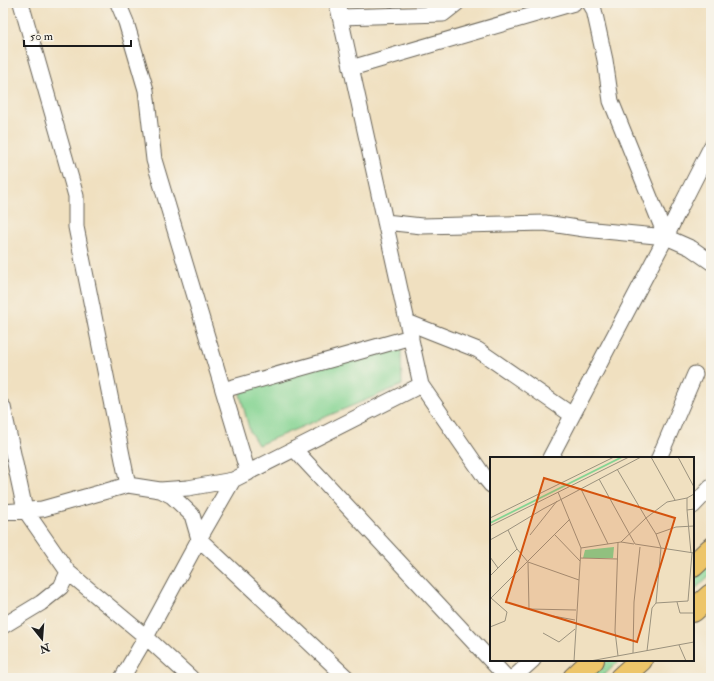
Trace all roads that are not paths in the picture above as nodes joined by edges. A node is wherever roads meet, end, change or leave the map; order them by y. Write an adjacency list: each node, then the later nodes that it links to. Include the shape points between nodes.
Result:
1 (21, 3): 24 (street, via 76,196 76,227)
2 (118, 3): 16 (street, via 146,90 154,160)
3 (457, 3): 6 (street, via 443,14)
4 (574, 3): 7 (street)
5 (590, 3): 10 (street, via 594,10 605,60 611,101)
6 (339, 10): 7 (street)
7 (351, 68): 9 (street)
8 (711, 147): 10 (street)
9 (385, 222): 10 (street, via 422,226 545,223); 12 (street)
10 (666, 237): 11 (street, via 691,248); 18 (street)
11 (711, 262)
12 (407, 322): 13 (street); 18 (street, via 478,350)
13 (411, 337): 15 (street); 16 (street)
14 (696, 374): 21 (street)
15 (421, 385): 19 (street); 25 (street)
16 (224, 390): 22 (street)
17 (3, 407): 29 (street)
18 (572, 415): 20 (street)
19 (294, 449): 22 (street); 39 (street)
20 (551, 457)
21 (659, 457)
22 (248, 472): 23 (street)
23 (233, 480): 27 (street); 31 (street)
24 (128, 484): 27 (street); 29 (street, via 42,509)
25 (490, 484)
26 (711, 487): 28 (street)
27 (160, 490): 31 (street, via 172,496 192,515)
28 (694, 505)
29 (25, 510): 30 (street); 34 (street)
30 (3, 512)
31 (199, 539): 38 (street); 46 (street)
32 (711, 549): 33 (main road)
33 (694, 565)
34 (68, 572): 37 (street, via 61,587 41,603); 38 (street)
35 (711, 595): 36 (main road)
36 (694, 610)
37 (3, 626)
38 (146, 637): 44 (street); 45 (street)
39 (490, 660)
40 (491, 661): 47 (street)
41 (532, 661): 48 (street)
42 (592, 661): 49 (main road)
43 (640, 661): 50 (main road)
44 (122, 678)
45 (190, 678)
46 (347, 678)
47 (507, 678)
48 (513, 678)
49 (574, 678)
50 (621, 678)

